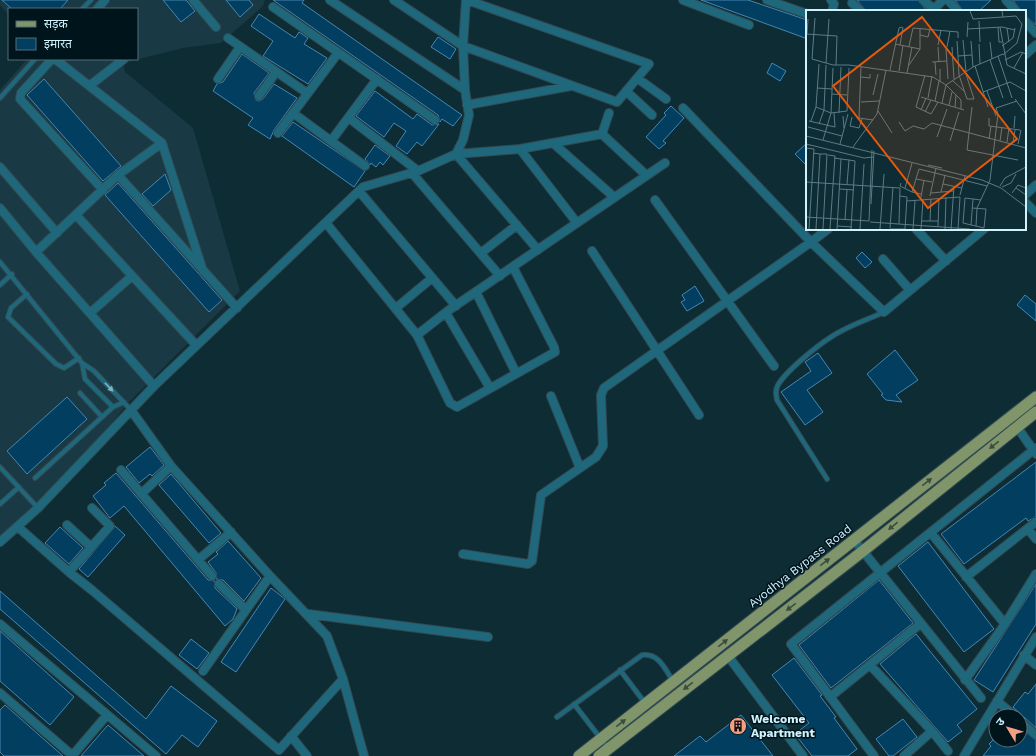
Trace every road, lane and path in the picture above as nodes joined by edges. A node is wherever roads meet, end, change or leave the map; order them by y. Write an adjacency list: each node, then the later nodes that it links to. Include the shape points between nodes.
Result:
1 (91, 0): 17 (lane)
2 (105, 0): 18 (street)
3 (193, 0): 27 (street)
4 (330, 0): 45 (street)
5 (394, 0): 31 (street)
6 (466, 0): 31 (street); 40 (street, via 649,64)
7 (684, 0): 26 (street)
8 (767, 0): 14 (street)
9 (831, 0): 19 (street, via 834,4)
10 (923, 0): 21 (street)
11 (943, 0): 21 (street)
12 (948, 0): 22 (street)
13 (1006, 0): 23 (street)
14 (784, 3): 24 (street)
15 (852, 3): 20 (street)
16 (273, 7): 33 (street)
17 (83, 8)
18 (98, 8)
19 (832, 10)
20 (860, 10)
21 (933, 10)
22 (957, 10)
23 (1015, 10)
24 (806, 14)
25 (1026, 22): 28 (street)
26 (748, 25)
27 (216, 27)
28 (1036, 33)
29 (228, 38): 32 (street)
30 (1036, 44): 34 (street)
31 (463, 46): 44 (street); 45 (street)
32 (240, 47): 39 (street); 41 (street)
33 (338, 53): 42 (street); 47 (street)
34 (1026, 54)
35 (34, 60): 49 (lane)
36 (51, 60): 72 (street, via 21,93 20,99)
37 (56, 60): 43 (street)
38 (123, 60): 43 (street)
39 (276, 72): 47 (street); 48 (street)
40 (637, 78): 46 (street); 50 (street)
41 (218, 79)
42 (377, 79): 56 (street); 57 (street)
43 (89, 86): 61 (street)
44 (572, 86): 46 (street, via 617,102); 51 (street)
45 (465, 90): 51 (street)
46 (626, 91): 55 (street)
47 (307, 94): 53 (street)
48 (258, 96)
49 (0, 98)
50 (666, 99)
51 (467, 105): 64 (street, via 469,115 466,129)
52 (683, 108): 88 (street)
53 (293, 113): 58 (street); 60 (street)
54 (609, 113): 59 (street)
55 (652, 115)
56 (349, 118): 60 (street); 68 (street)
57 (435, 120)
58 (278, 133)
59 (602, 134): 62 (street); 70 (street)
60 (332, 141): 66 (street)
61 (162, 143): 69 (street); 97 (street)
62 (553, 143): 63 (street); 75 (street)
63 (520, 149): 64 (street); 82 (street)
64 (456, 154): 68 (street); 83 (street)
65 (665, 163): 70 (street)
66 (365, 166)
67 (0, 167): 87 (street)
68 (415, 172): 73 (street, via 363,187); 92 (street)
69 (118, 176): 72 (street); 97 (street)
70 (646, 176): 75 (street)
71 (1036, 185): 74 (street)
72 (103, 190): 80 (street)
73 (359, 191): 81 (street); 101 (street)
74 (1026, 194)
75 (614, 198): 82 (street)
76 (655, 200): 106 (street)
77 (1026, 203): 79 (street)
78 (0, 208): 91 (street)
79 (1036, 213)
80 (76, 215): 87 (street); 99 (street)
81 (326, 223): 108 (street); 109 (street)
82 (577, 223): 89 (street)
83 (517, 225): 89 (street); 92 (street)
84 (827, 230): 88 (street)
85 (917, 230): 94 (street)
86 (983, 230): 94 (street)
87 (57, 233): 91 (street)
88 (812, 242): 106 (street); 110 (street)
89 (538, 250): 96 (street)
90 (592, 251): 115 (street)
91 (36, 252): 111 (street)
92 (481, 253): 100 (street)
93 (883, 260): 103 (street)
94 (946, 261): 103 (street)
95 (0, 262): 98 (lane)
96 (512, 267): 100 (street); 119 (street, via 555,352)
97 (203, 270): 108 (street)
98 (12, 274): 102 (lane); 105 (lane)
99 (132, 276): 111 (street); 114 (street)
100 (500, 276): 104 (street)
101 (432, 278): 107 (street); 109 (street)
102 (0, 285)
103 (910, 290): 110 (street)
104 (476, 292): 107 (street); 119 (street)
105 (27, 294): 116 (lane); 116 (lane, via 11,308 8,317 56,364 64,368)
106 (728, 301): 115 (street); 118 (street)
107 (456, 306): 112 (street)
108 (237, 308): 114 (street)
109 (396, 308): 113 (street)
110 (884, 312): 138 (lane, via 827,340 778,385 778,400)
111 (90, 313): 120 (street)
112 (446, 313): 113 (street); 121 (street)
113 (417, 334): 121 (street, via 450,403 454,406)
114 (196, 345): 120 (street)
115 (656, 350): 129 (street); 135 (street, via 602,391 602,449 596,457)
116 (79, 358): 117 (lane)
117 (82, 363): 125 (lane, one-way to 125, via 94,371); 126 (lane, via 85,379)
118 (774, 366)
119 (516, 373): 121 (street)
120 (154, 386): 127 (street)
121 (490, 388)
122 (80, 393): 130 (lane)
123 (551, 396): 135 (street)
124 (1036, 396): 151 (main road, Ayodhya Bypass Road, one-way to 124)
125 (124, 402): 126 (lane); 127 (lane)
126 (113, 406): 130 (lane)
127 (131, 410): 133 (street); 142 (street)
128 (1036, 412): 131 (main road)
129 (699, 415)
130 (102, 417): 137 (lane)
131 (1017, 427): 132 (street); 154 (main road, one-way to 154)
132 (1035, 451): 149 (street)
133 (171, 466): 140 (street); 148 (street)
134 (0, 467): 139 (lane)
135 (580, 468): 155 (street, via 541,495 532,561 528,564)
136 (121, 470): 140 (street)
137 (35, 478)
138 (828, 479)
139 (19, 487): 141 (lane); 142 (lane)
140 (141, 494): 156 (street)
141 (0, 504)
142 (38, 508): 146 (street)
143 (92, 508): 153 (street, via 110,526)
144 (1036, 522): 147 (street)
145 (67, 525): 153 (street)
146 (18, 526): 152 (street); 157 (street)
147 (1028, 529): 150 (street); 162 (street)
148 (231, 532): 156 (street); 161 (street)
149 (931, 533): 158 (street); 162 (street)
150 (1036, 539)
151 (854, 540): 154 (street); 179 (main road, Ayodhya Bypass Road, one-way to 151)
152 (0, 542)
153 (91, 547): 157 (street)
154 (863, 551): 158 (street); 172 (main road, one-way to 172)
155 (463, 554)
156 (198, 560): 160 (street)
157 (69, 572): 196 (street)
158 (880, 574): 167 (street); 181 (street, via 791,644)
159 (1036, 574): 168 (street)
160 (212, 576)
161 (270, 576): 164 (street); 165 (street)
162 (966, 577): 168 (street)
163 (219, 584): 164 (street)
164 (246, 610): 176 (street)
165 (308, 614): 169 (street); 177 (street, via 327,636)
166 (0, 624): 187 (street)
167 (920, 624): 173 (street); 178 (street)
168 (1004, 624): 178 (street)
169 (488, 636)
170 (1036, 637): 171 (street)
171 (1024, 655): 174 (street); 183 (street)
172 (728, 656): 194 (main road, one-way to 194); 204 (street)
173 (870, 665): 181 (street); 190 (street)
174 (1036, 665)
175 (620, 670): 179 (lane, via 642,655 650,654 658,659); 184 (lane); 185 (lane)
176 (203, 671)
177 (343, 679): 192 (street); 201 (street)
178 (965, 680): 182 (street)
179 (673, 682): 185 (main road, Ayodhya Bypass Road)
180 (0, 693): 198 (street)
181 (830, 697): 205 (street)
182 (981, 698)
183 (997, 701): 186 (street); 197 (street)
184 (574, 704): 188 (lane); 193 (lane)
185 (646, 704): 193 (main road, Ayodhya Bypass Road, one-way to 185)
186 (1005, 708)
187 (107, 715): 198 (street); 199 (street)
188 (556, 717)
189 (1028, 728): 191 (street)
190 (932, 731): 195 (street); 206 (street)
191 (1036, 735)
192 (291, 736): 196 (street); 200 (street)
193 (601, 739): 194 (lane); 202 (main road, Ayodhya Bypass Road)
194 (609, 748): 203 (main road)
195 (948, 751)
196 (276, 753)
197 (966, 753): 207 (street)
198 (72, 756)
199 (156, 756)
200 (307, 756)
201 (364, 756)
202 (579, 756)
203 (599, 756)
204 (803, 756)
205 (874, 756)
206 (904, 756)
207 (976, 756)

